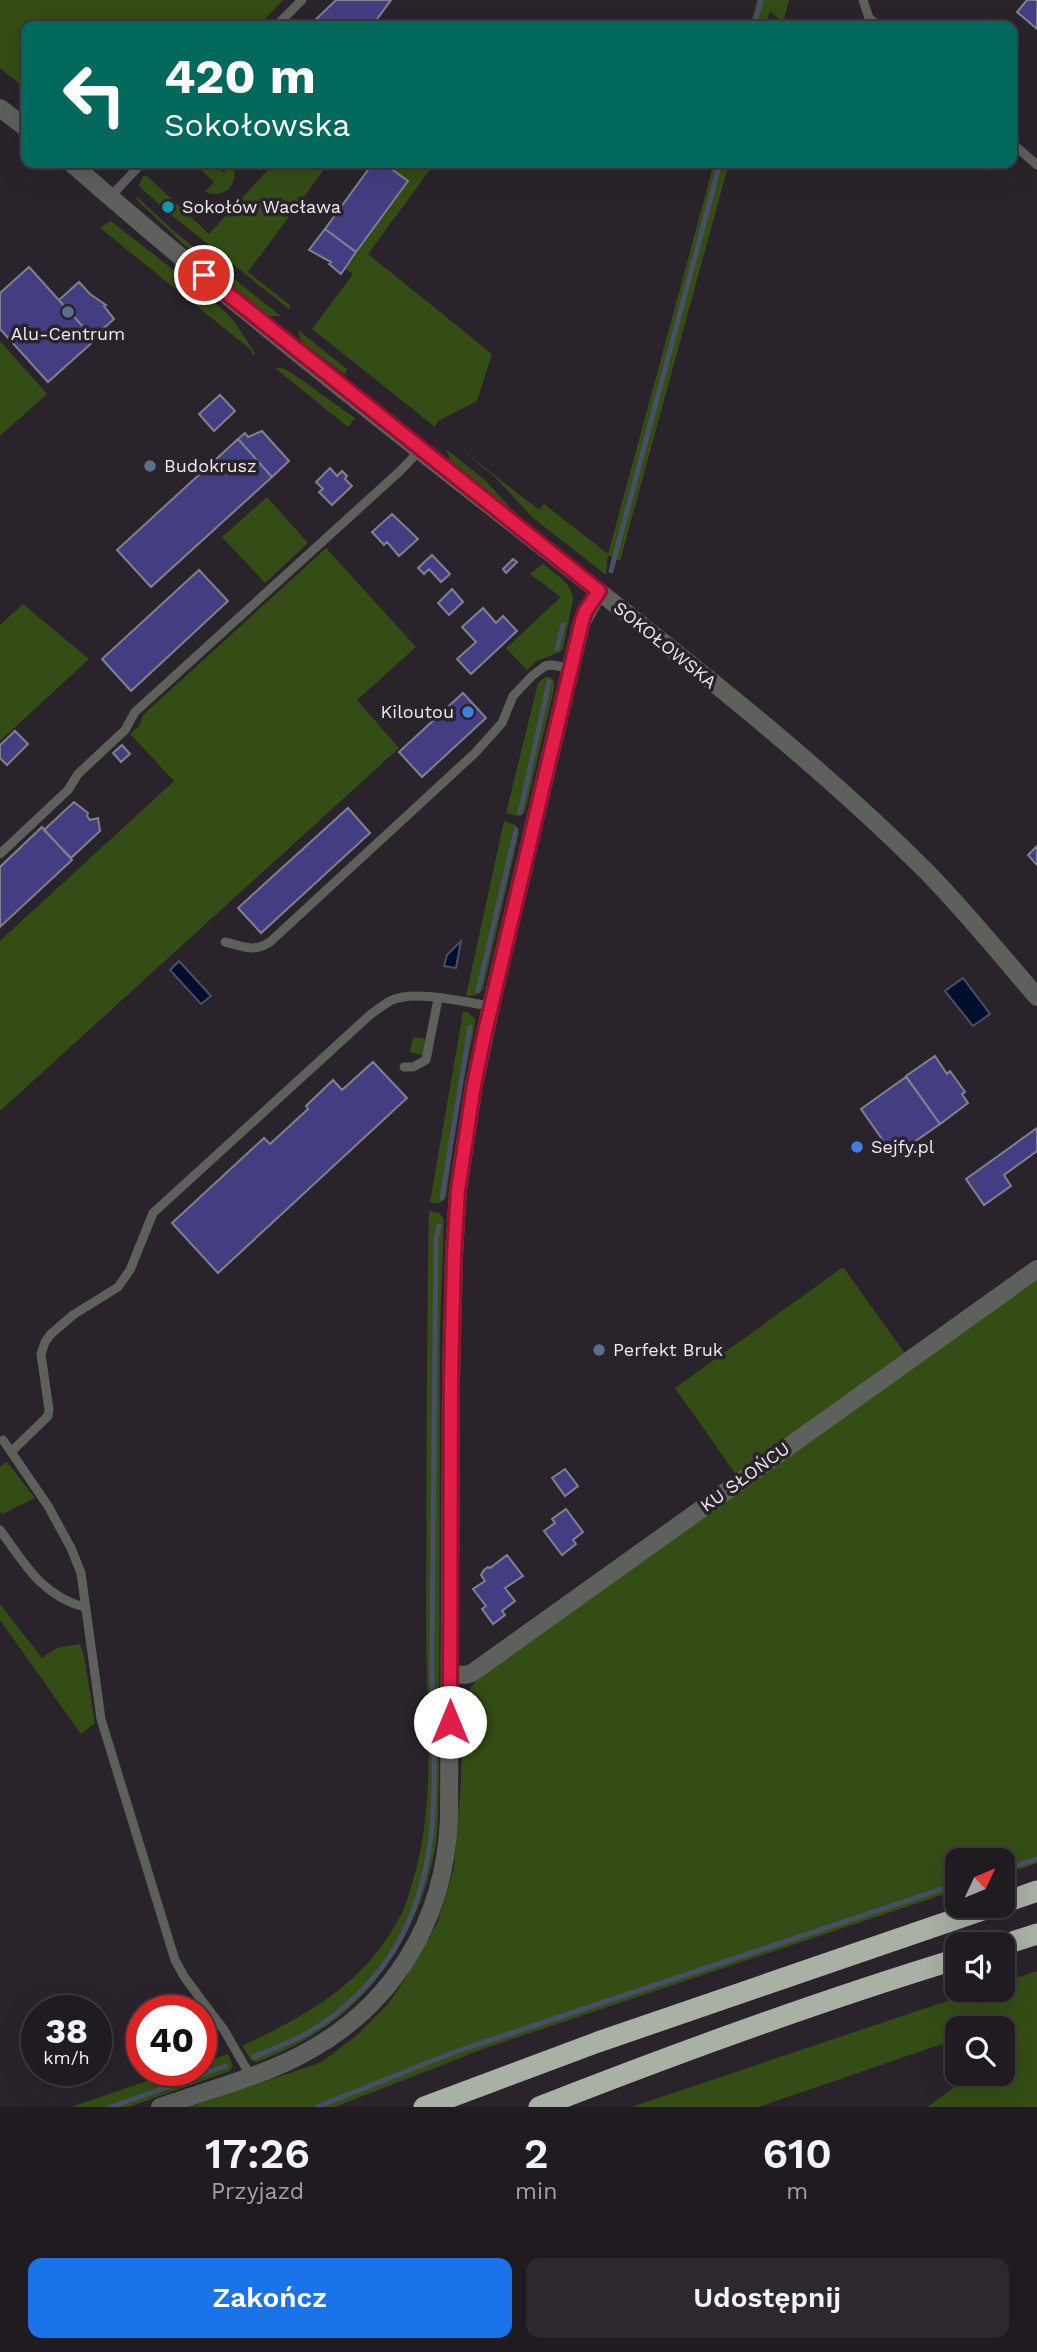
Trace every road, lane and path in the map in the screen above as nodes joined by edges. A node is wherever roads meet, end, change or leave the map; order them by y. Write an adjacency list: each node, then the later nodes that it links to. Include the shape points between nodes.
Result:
1 (302, 0): 3 (lane)
2 (863, 0): 4 (lane)
3 (281, 21)
4 (873, 21)
5 (0, 108): 6 (street)
6 (21, 124)
7 (1017, 147): 8 (lane)
8 (1037, 165)
9 (77, 168): 11 (street, SOKOŁOWSKA)
10 (137, 168): 11 (lane)
11 (111, 196): 12 (street, SOKOŁOWSKA)
12 (420, 450): 13 (street, SOKOŁOWSKA); 15 (lane, via 135,712 125,730 78,774 68,790)
13 (599, 591): 14 (street, via 585,612); 17 (street, SOKOŁOWSKA, via 847,796 956,903)
14 (570, 668): 16 (lane, via 545,666 532,676 513,696 502,723 475,753 270,943 252,950); 19 (street)
15 (0, 854)
16 (225, 942)
17 (1037, 998)
18 (438, 999): 19 (lane); 20 (lane, via 426,1060 413,1068); 23 (lane, via 404,997 371,1014 153,1213 118,1287 73,1315 45,1342 41,1363 48,1416)
19 (491, 1006): 26 (street, via 465,1135 455,1221)
20 (404, 1067)
21 (1037, 1269): 26 (street, KU SŁOŃCU, via 472,1673)
22 (3, 1440): 23 (lane)
23 (11, 1452): 25 (lane, via 71,1548 81,1573)
24 (0, 1530): 25 (lane, via 52,1594)
25 (84, 1607): 33 (lane, via 101,1719 175,1960)
26 (450, 1674): 33 (street, via 448,1842 426,1926 397,1974 353,2021 299,2056)
27 (1037, 1891): 28 (highway)
28 (1015, 1899)
29 (959, 1918): 35 (highway)
30 (1037, 1934): 31 (highway)
31 (1015, 1941)
32 (945, 1963): 36 (highway)
33 (250, 2075): 34 (street)
34 (160, 2107)
35 (424, 2107)
36 (539, 2107)

